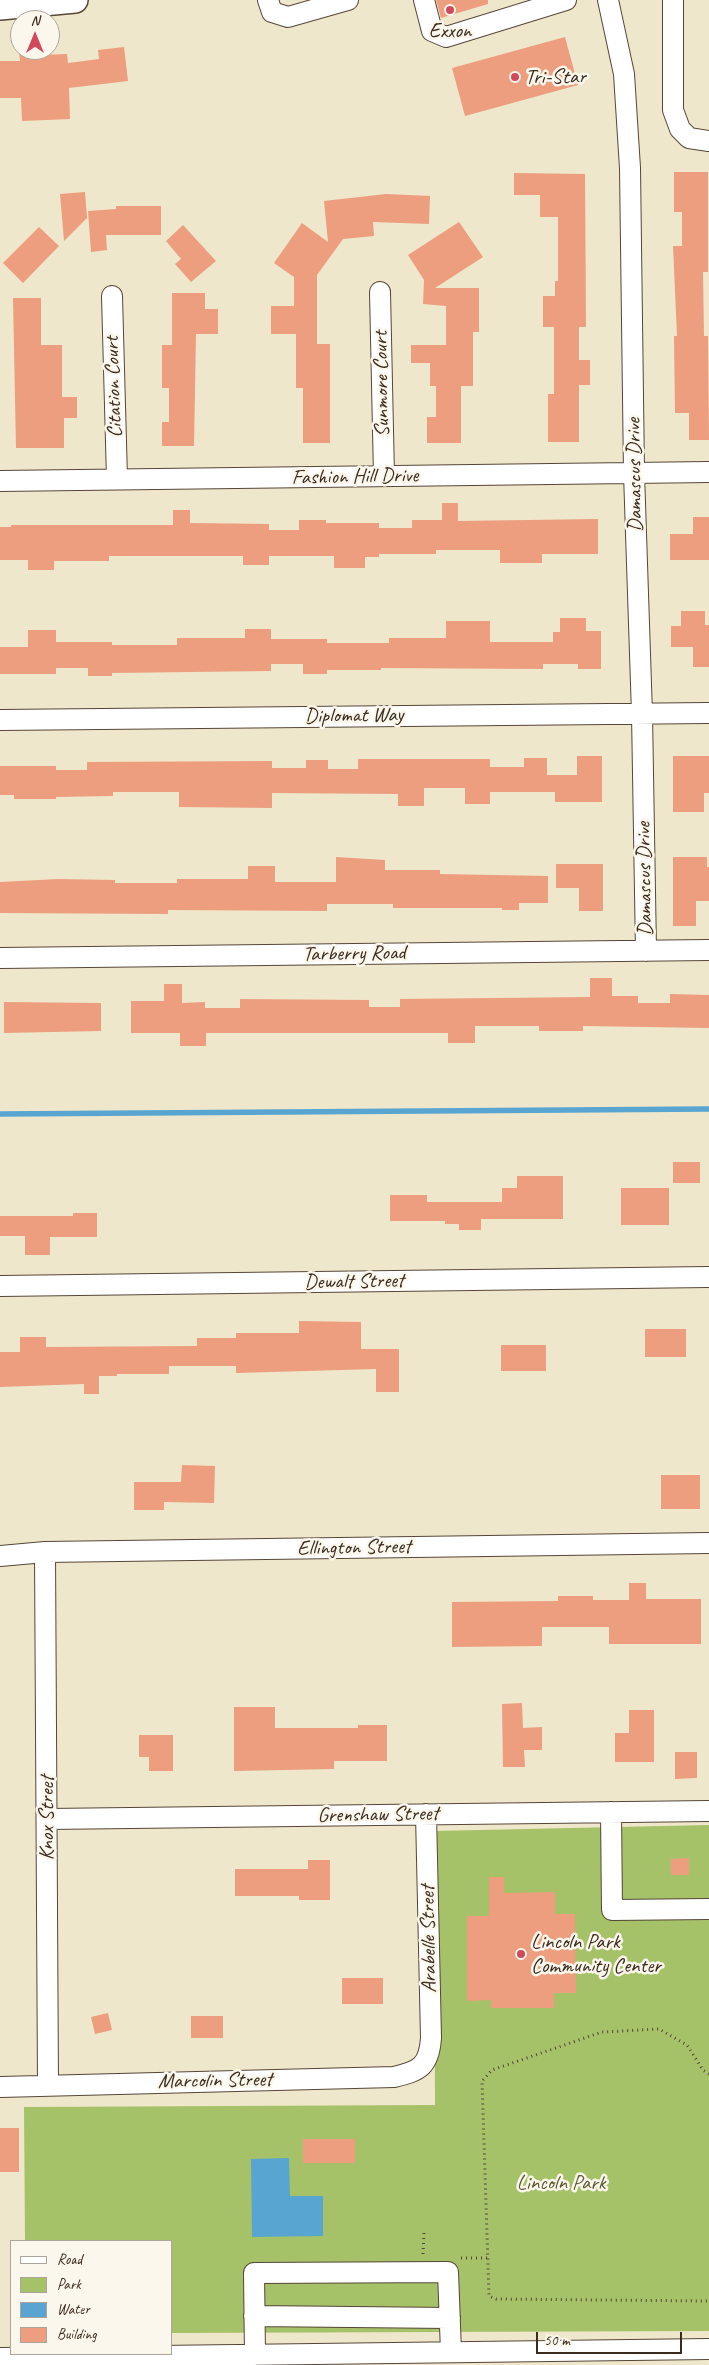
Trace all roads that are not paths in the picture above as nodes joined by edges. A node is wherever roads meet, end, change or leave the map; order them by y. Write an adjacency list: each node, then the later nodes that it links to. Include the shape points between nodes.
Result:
1 (75, 0): 8 (main road)
2 (268, 0): 3 (street, via 272,12 288,17)
3 (348, 0)
4 (424, 0): 5 (street, via 432,31 446,38)
5 (566, 0)
6 (608, 0): 13 (street, Damascus Drive, via 624,74 630,168)
7 (672, 0): 9 (street, via 672,110 680,128 689,138)
8 (0, 7)
9 (709, 141)
10 (380, 292): 14 (street, Sunmore Court)
11 (112, 296): 15 (street, Citation Court)
12 (709, 472): 13 (street, Fashion Hill Drive)
13 (634, 473): 14 (street, Fashion Hill Drive); 18 (street, Damascus Drive)
14 (384, 476): 15 (street, Fashion Hill Drive)
15 (117, 479): 16 (street, Fashion Hill Drive)
16 (0, 481)
17 (709, 712): 18 (street, Diplomat Way)
18 (642, 714): 19 (street, Diplomat Way); 21 (street, Damascus Drive)
19 (0, 720)
20 (709, 950): 21 (street, Tarberry Road)
21 (646, 951): 22 (street, Tarberry Road)
22 (0, 958)
23 (709, 1278): 24 (street, Dewalt Street)
24 (0, 1286)
25 (709, 1544): 26 (street, Ellington Street)
26 (45, 1552): 27 (street, Ellington Street); 31 (street, Knox Street)
27 (0, 1556)
28 (709, 1811): 29 (street, Grenshaw Street)
29 (611, 1812): 30 (street, Grenshaw Street); 32 (street, via 612,1910)
30 (426, 1814): 31 (street, Grenshaw Street); 33 (street, Arabelle Street, via 431,2038)
31 (48, 1819): 34 (street, Knox Street)
32 (709, 1909)
33 (426, 2063): 34 (street, Marcolin Street, via 411,2073 394,2077)
34 (48, 2085): 35 (street, Marcolin Street)
35 (0, 2087)
36 (254, 2316): 37 (street); 37 (street, via 254,2273 448,2272); 40 (street)
37 (450, 2318): 39 (street)
38 (709, 2349): 39 (street)
39 (451, 2352): 42 (street)
40 (255, 2354): 41 (street); 42 (street)
41 (0, 2358)
42 (430, 2359)

